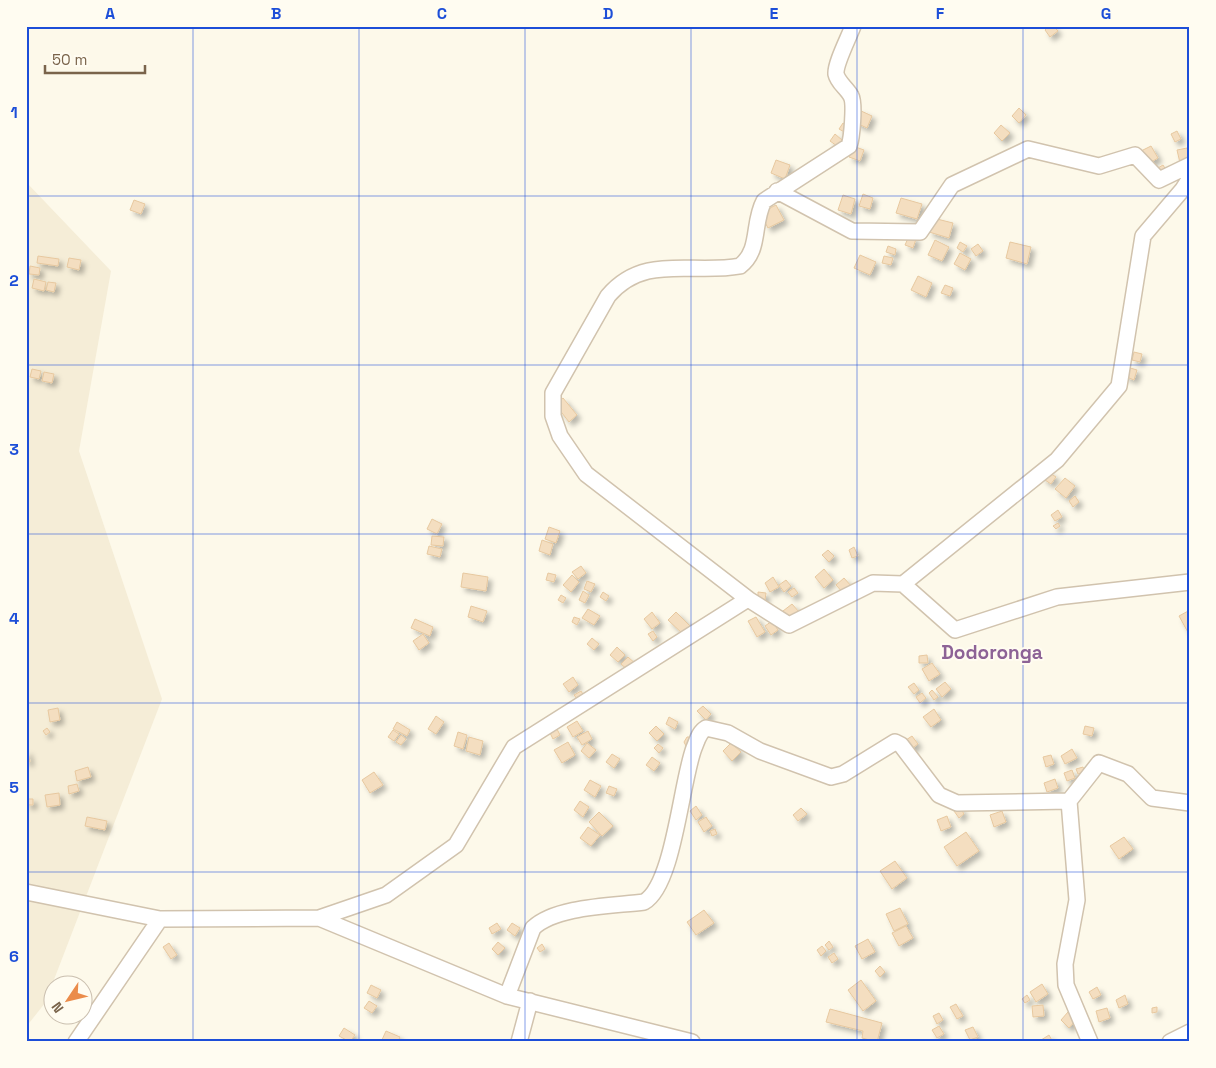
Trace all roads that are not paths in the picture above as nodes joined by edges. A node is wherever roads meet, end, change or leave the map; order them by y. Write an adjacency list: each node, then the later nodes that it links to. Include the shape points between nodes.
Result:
1 (854, 26): 4 (street, via 836,69 839,81 851,96 854,106 852,138 842,151)
2 (1190, 165): 4 (street, via 1159,180 1135,155 1100,166 1028,149 952,185 920,232 852,231)
3 (1190, 178): 6 (street, via 1143,236 1119,386 1057,460)
4 (777, 191): 7 (street, via 764,201 758,212 751,255 740,266 646,269 617,284 553,393 553,416 560,436 586,474)
5 (1190, 582): 6 (street, via 1057,597 955,630)
6 (902, 584): 7 (street, via 873,584 790,625)
7 (748, 599): 11 (street, via 514,747 456,845 386,895)
8 (1069, 801): 9 (street, via 1099,763 1128,774 1152,798); 13 (street, via 957,803 939,795 901,745 895,742 843,774 831,777 760,751 728,733 709,727 702,730 690,760 669,858 653,898 644,902 559,913 541,920 533,928); 19 (street, via 1077,900 1065,964 1066,984)
9 (1190, 803)
10 (26, 892): 12 (street)
11 (319, 918): 12 (street); 13 (street)
12 (160, 919): 16 (street)
13 (508, 996): 14 (street)
14 (530, 1001): 17 (street); 18 (street)
15 (1190, 1032): 20 (street)
16 (76, 1042)
17 (520, 1042)
18 (692, 1042)
19 (1090, 1042)
20 (1170, 1042)

